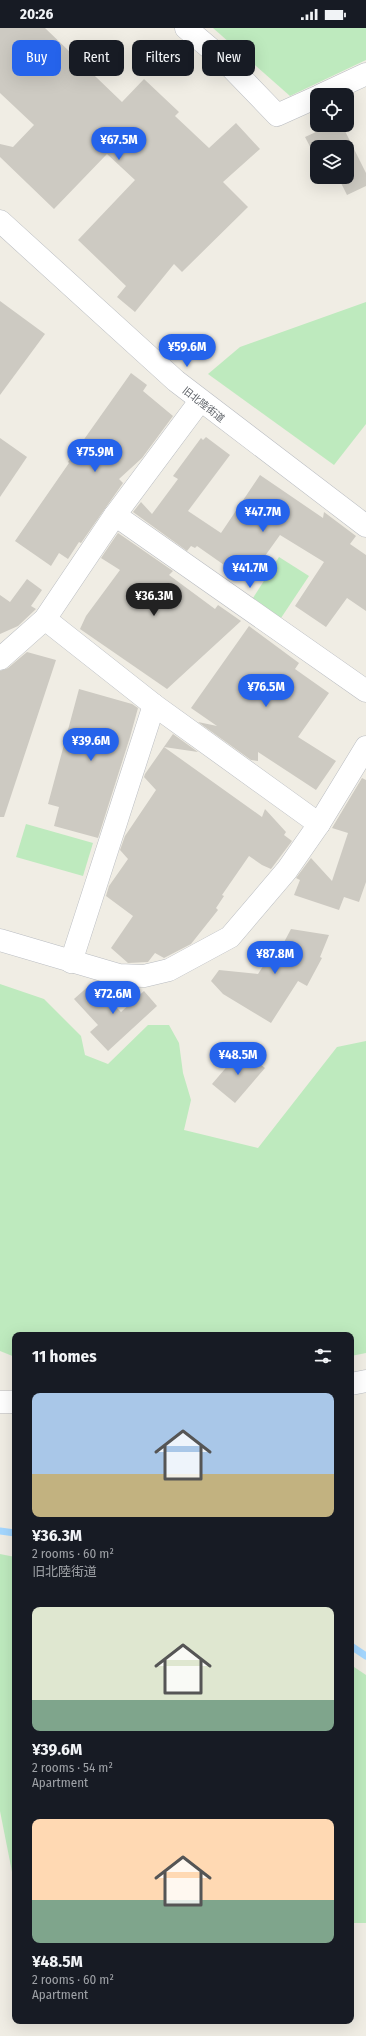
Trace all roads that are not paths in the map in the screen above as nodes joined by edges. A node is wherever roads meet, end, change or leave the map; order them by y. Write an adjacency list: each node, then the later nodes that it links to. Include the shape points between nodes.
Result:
1 (186, 28): 4 (street, via 224,60 277,115)
2 (366, 74): 3 (street)
3 (336, 88)
4 (310, 100)
5 (0, 221): 6 (street, 旧北陸街道)
6 (200, 401): 7 (street); 8 (street, 旧北陸街道)
7 (115, 515): 9 (street); 11 (street)
8 (366, 526)
9 (45, 619): 10 (street); 12 (street)
10 (0, 659)
11 (366, 691)
12 (154, 705): 14 (street); 16 (street)
13 (366, 747): 14 (street)
14 (319, 824): 16 (street, via 287,870 230,937 169,970 144,976 119,975)
15 (0, 940): 16 (street)
16 (71, 962)
17 (366, 1381): 18 (street)
18 (354, 1383)
19 (0, 1402): 20 (street)
20 (12, 1402)

